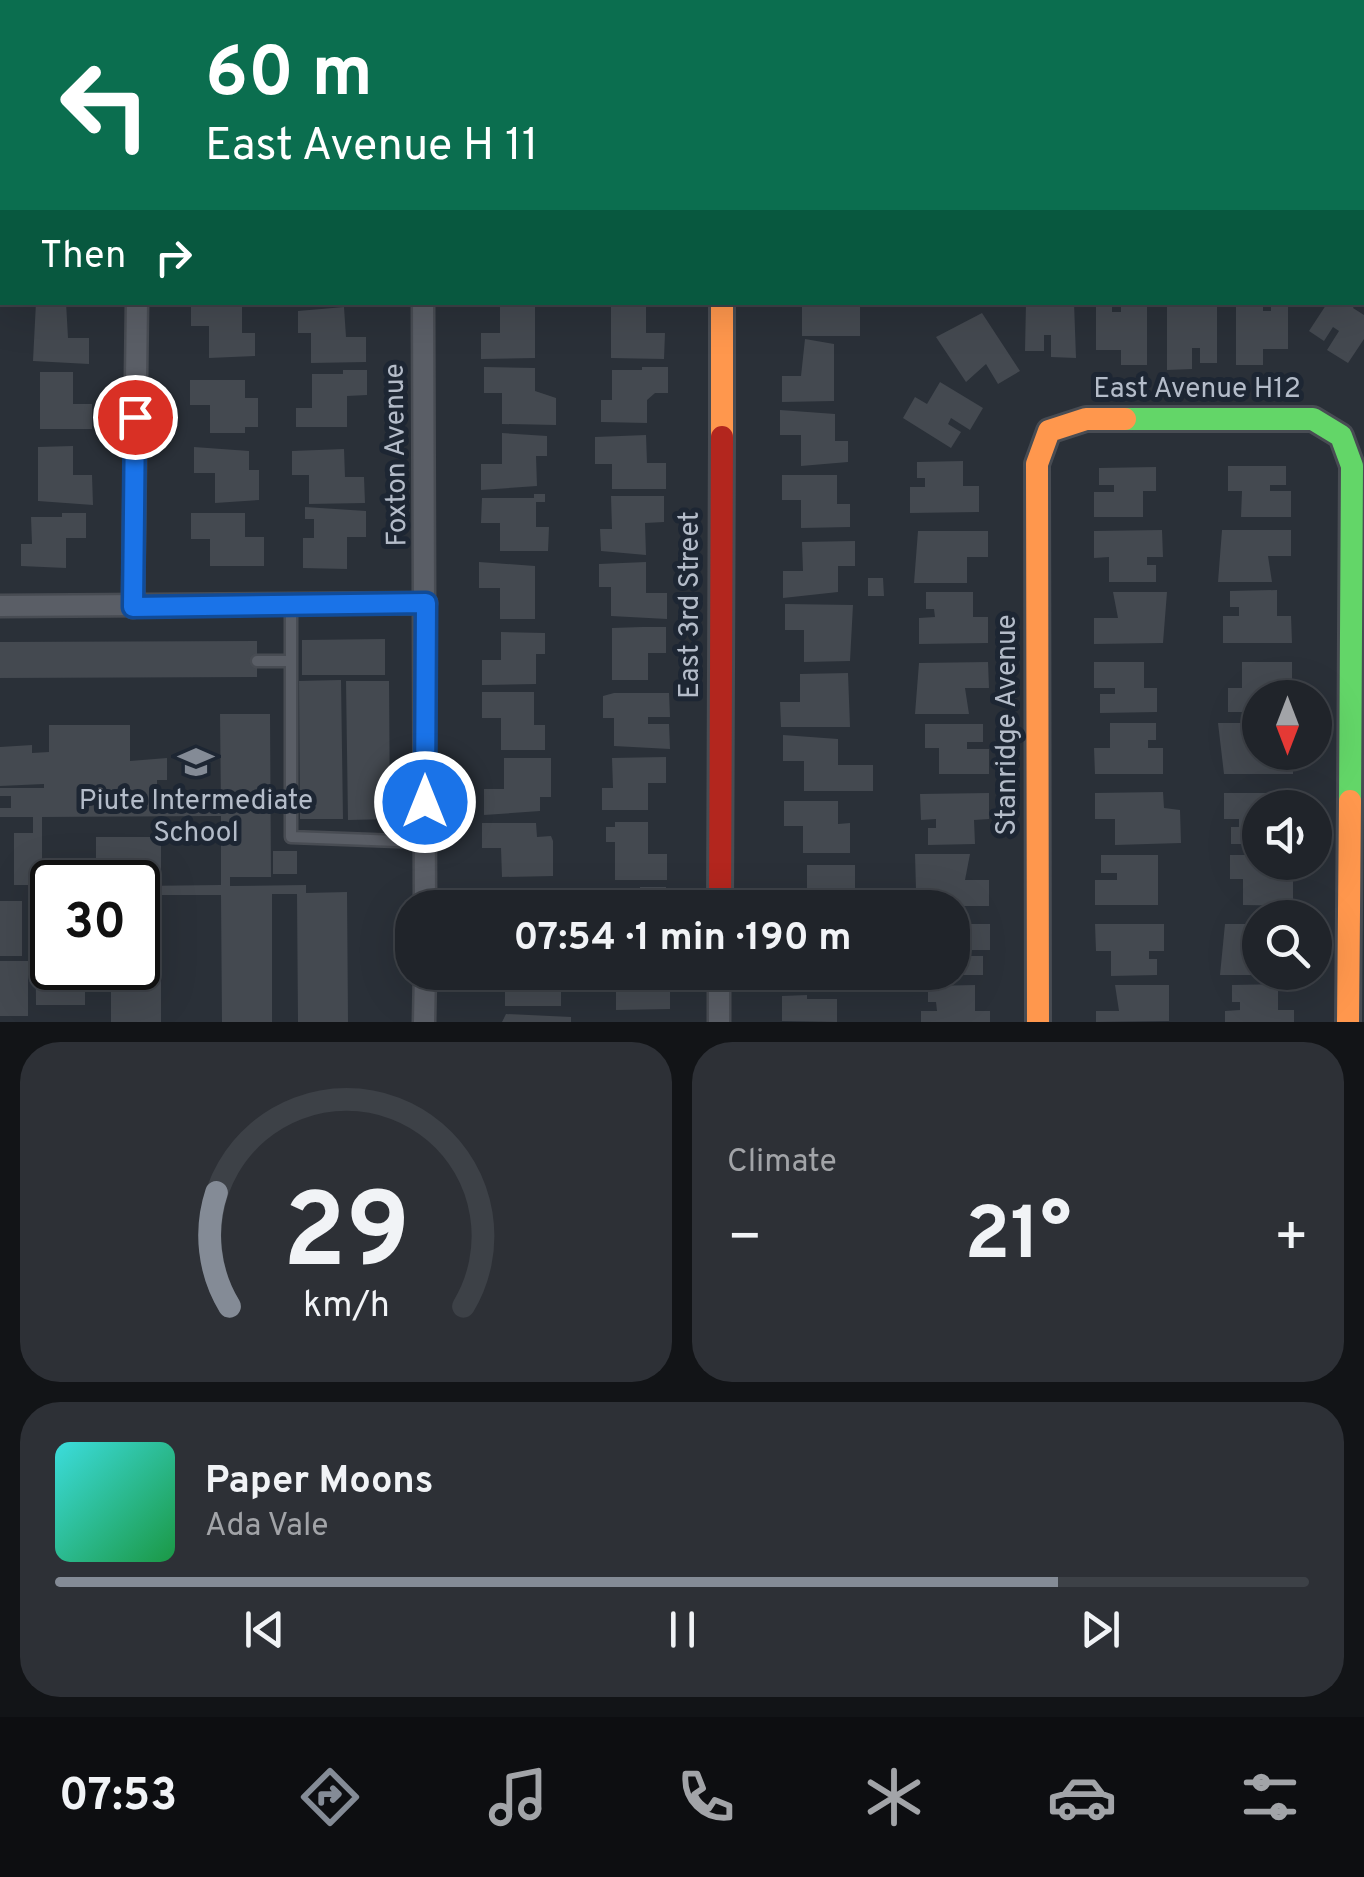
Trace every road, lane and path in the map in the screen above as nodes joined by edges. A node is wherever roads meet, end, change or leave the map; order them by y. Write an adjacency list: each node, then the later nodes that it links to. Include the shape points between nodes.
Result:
1 (137, 305): 8 (street)
2 (423, 305): 5 (street, Foxton Avenue)
3 (722, 305): 13 (street, East 3rd Street)
4 (1049, 431): 18 (street, Stanridge Avenue, via 1037,464); 19 (street, East Avenue H12, via 1086,419 1313,419 1341,436 1352,466)
5 (426, 603): 6 (street); 11 (street, Foxton Avenue)
6 (292, 605): 8 (street); 10 (lane)
7 (0, 606): 8 (street)
8 (133, 607)
9 (257, 661): 10 (lane)
10 (290, 661): 11 (lane, via 291,837)
11 (425, 842): 12 (street, Foxton Avenue)
12 (425, 890)
13 (720, 890)
14 (424, 990): 16 (street)
15 (720, 990): 17 (street)
16 (424, 1022)
17 (719, 1022)
18 (1038, 1022)
19 (1348, 1022)

